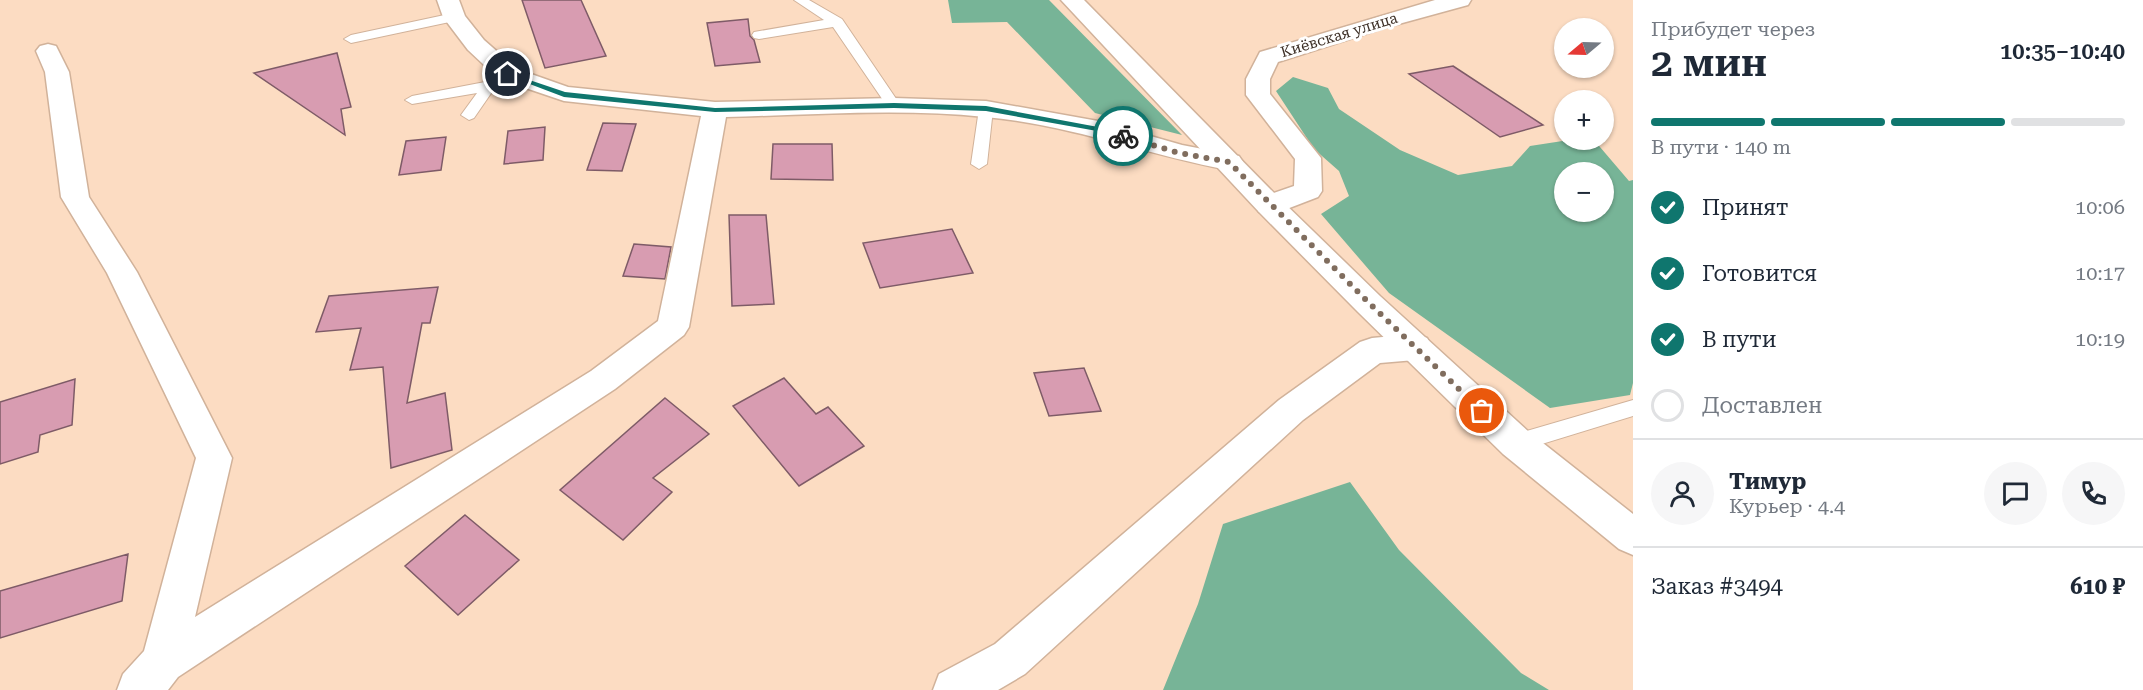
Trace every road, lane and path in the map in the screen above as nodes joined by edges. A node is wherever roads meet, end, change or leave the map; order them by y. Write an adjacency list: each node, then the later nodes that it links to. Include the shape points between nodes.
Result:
1 (800, 0): 5 (lane)
2 (1072, 0): 15 (street)
3 (1460, 0): 17 (street, Киёвская улица, via 1268,57 1257,79 1258,95 1308,158 1308,191)
4 (451, 8): 7 (lane); 9 (street)
5 (837, 22): 6 (lane); 11 (lane)
6 (759, 35)
7 (351, 39)
8 (48, 51): 22 (street, via 57,72 75,197 122,272 214,458)
9 (499, 80): 10 (lane); 13 (street, via 564,94); 14 (lane)
10 (412, 100)
11 (894, 106): 12 (street); 13 (street)
12 (986, 109): 15 (street, via 1098,129 1179,153); 16 (lane)
13 (715, 110): 22 (street, via 673,327 603,380)
14 (469, 115)
15 (1229, 162): 17 (street)
16 (979, 164)
17 (1269, 205): 18 (street)
18 (1415, 346): 20 (street); 24 (street, via 1372,351 1291,410 1010,659)
19 (1633, 408): 20 (lane)
20 (1516, 443): 21 (street)
21 (1633, 537)
22 (163, 662): 23 (street)
23 (139, 690)
24 (955, 690)

